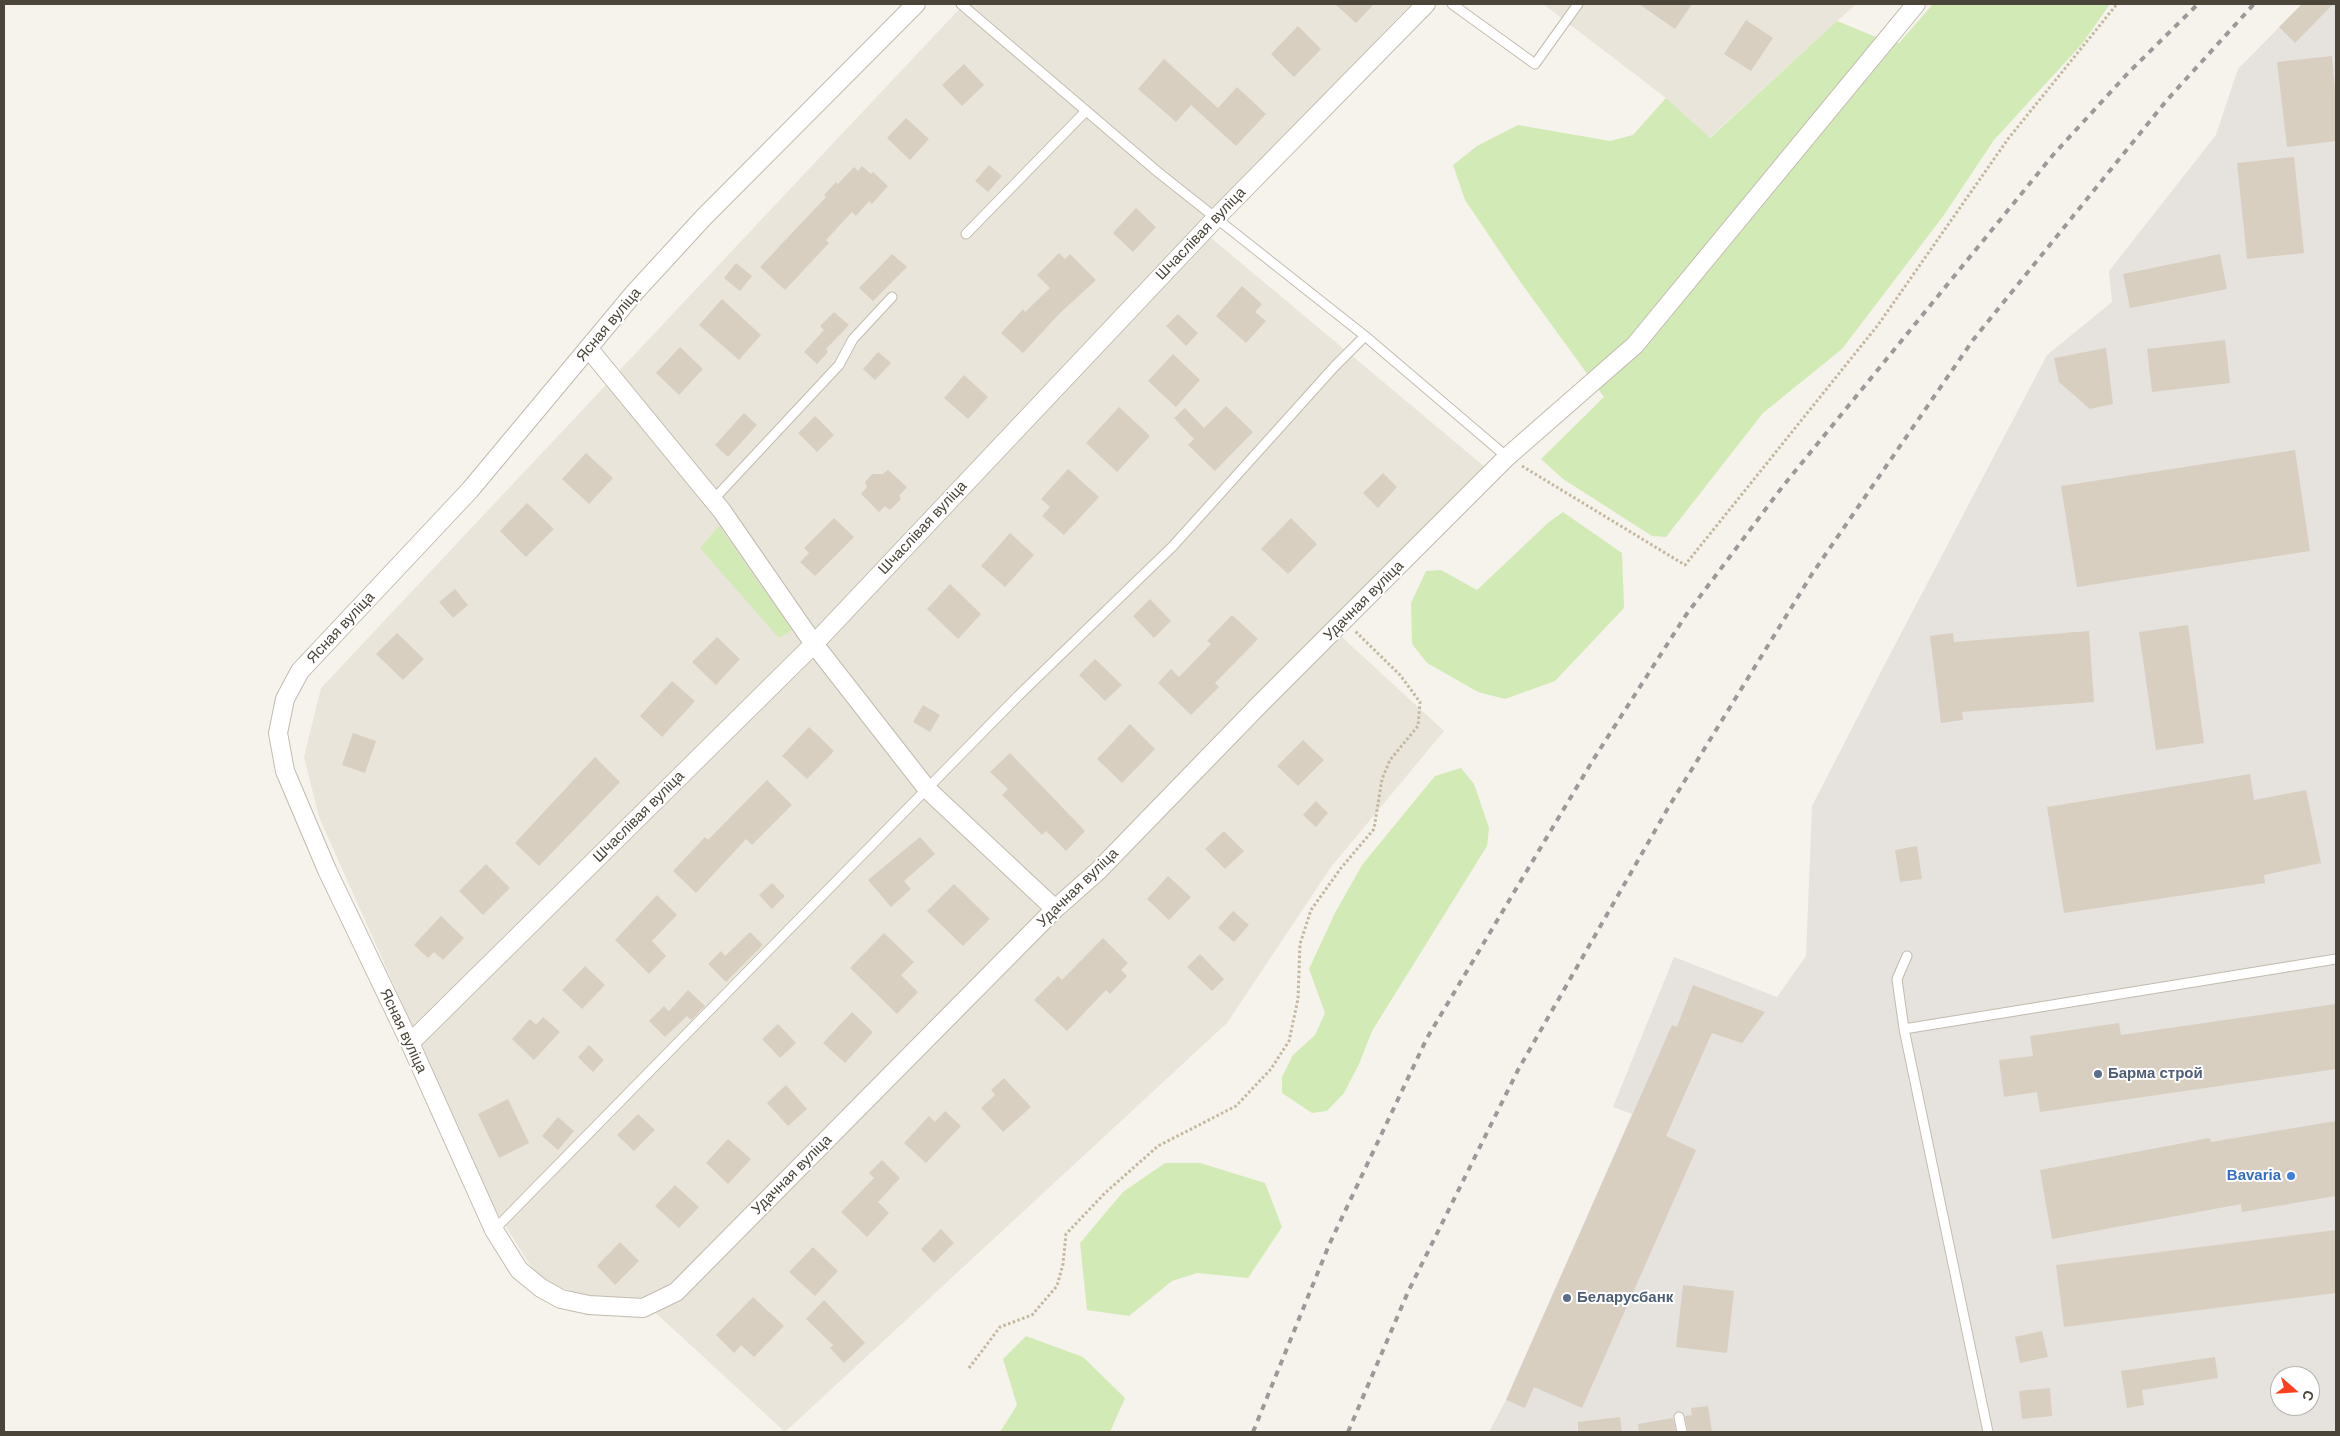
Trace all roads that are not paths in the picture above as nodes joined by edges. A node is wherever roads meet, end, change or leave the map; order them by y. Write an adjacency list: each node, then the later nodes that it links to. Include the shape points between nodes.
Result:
1 (916, 4): 12 (street, Ясная вуліца, via 703,218 635,292)
2 (961, 4): 7 (lane)
3 (1426, 4): 8 (street, Шчаслівая вуліца)
4 (1452, 4): 5 (lane, via 1535,64)
5 (1578, 4)
6 (1916, 4): 13 (street, Удачная вуліца, via 1636,345)
7 (1085, 112): 8 (lane); 9 (lane)
8 (1216, 218): 11 (lane); 15 (street, Шчаслівая вуліца)
9 (966, 234)
10 (892, 297): 14 (lane, via 853,339 838,365)
11 (1365, 336): 13 (lane); 16 (lane, via 1173,546 1018,696)
12 (589, 349): 14 (street); 21 (street, Ясная вуліца, via 470,490 300,671 285,699 278,732 285,771 327,870)
13 (1507, 458): 17 (street, Удачная вуліца, via 1098,871)
14 (712, 500): 15 (street)
15 (814, 644): 16 (street); 21 (street, Шчаслівая вуліца)
16 (928, 790): 17 (street); 22 (lane)
17 (1055, 909): 23 (street, Удачная вуліца, via 676,1292)
18 (1907, 956): 20 (lane, via 1897,979)
19 (2336, 960): 20 (lane)
20 (1904, 1029): 26 (lane)
21 (410, 1043): 22 (street, Ясная вуліца)
22 (494, 1230): 23 (street, Ясная вуліца, via 519,1270 540,1288 561,1299 589,1305)
23 (643, 1308)
24 (1679, 1417): 25 (lane)
25 (1682, 1432)
26 (1988, 1432)

